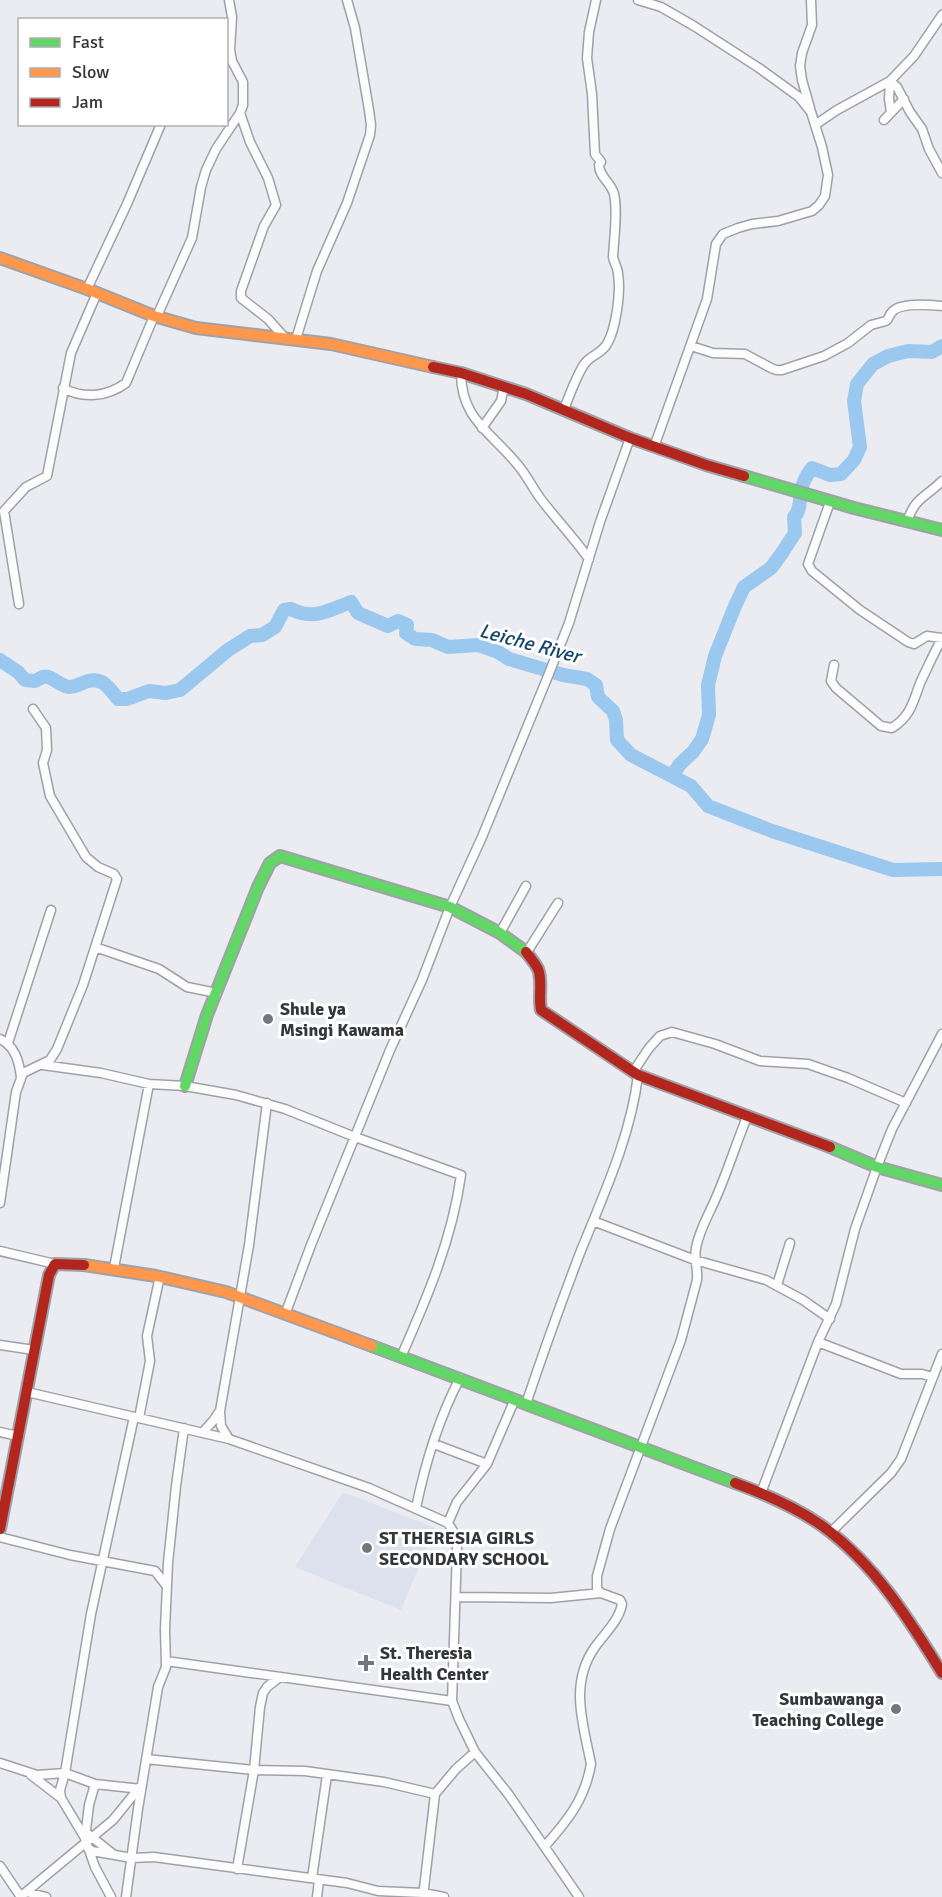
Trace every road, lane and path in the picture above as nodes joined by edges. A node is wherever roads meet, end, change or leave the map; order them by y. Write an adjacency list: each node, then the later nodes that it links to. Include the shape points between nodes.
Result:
1 (230, 0): 7 (street)
2 (347, 0): 21 (street, via 371,125 347,203)
3 (596, 0): 26 (street, via 587,58 595,154 601,162 600,174 610,184 615,199 613,257 618,292 610,337 604,348 582,367)
4 (638, 0): 11 (street, via 661,7 694,26 780,83)
5 (811, 0): 11 (street, via 812,25 800,66)
6 (942, 15): 8 (street, via 914,56)
7 (228, 51): 10 (street, via 243,82)
8 (890, 81): 9 (street); 12 (street); 14 (street)
9 (904, 99): 12 (street); 16 (street)
10 (240, 112): 20 (street, via 206,170 192,238); 21 (street, via 276,205 264,226 240,295)
11 (811, 112): 14 (street)
12 (891, 112): 13 (street)
13 (884, 120)
14 (815, 125): 22 (street, via 828,175 825,196 812,211 802,215 723,234 717,244 707,299)
15 (160, 126): 18 (street)
16 (942, 172)
17 (0, 258): 18 (street)
18 (92, 291): 20 (street); 25 (street, via 70,353)
19 (942, 306): 22 (street, via 901,307 886,321 871,325 835,351 782,370 743,353 713,353)
20 (156, 316): 21 (street, via 215,331); 25 (street, via 126,383 90,396)
21 (290, 338): 23 (street)
22 (691, 346): 29 (street)
23 (461, 373): 24 (street); 27 (street, via 465,403)
24 (504, 387): 26 (street); 27 (street, via 501,401)
25 (63, 388): 35 (street, via 47,476 26,487 4,511)
26 (564, 409): 28 (street)
27 (482, 428): 34 (street, via 518,465)
28 (630, 438): 29 (street); 34 (street)
29 (654, 447): 31 (street)
30 (942, 481): 32 (street, via 915,503)
31 (830, 502): 32 (street); 36 (street, via 808,564 812,571 908,642 914,644 927,636)
32 (907, 522): 33 (street)
33 (942, 530)
34 (589, 559): 41 (street, via 554,662)
35 (19, 604)
36 (942, 638): 37 (street, via 911,710 892,728 881,726 836,688 831,681)
37 (834, 665)
38 (33, 709): 44 (street, via 46,728 43,763 50,796 86,857 117,879)
39 (525, 886): 43 (street)
40 (558, 903): 45 (street)
41 (450, 907): 43 (street); 46 (street, via 280,856 270,863 258,887); 57 (street)
42 (51, 910): 48 (street)
43 (500, 933): 45 (street)
44 (95, 947): 46 (street, via 159,969 187,987); 49 (street, via 57,1049)
45 (527, 952): 50 (street, via 538,969 541,1010)
46 (217, 993): 53 (street)
47 (942, 1034): 55 (street)
48 (4, 1041): 51 (street, via 17,1056)
49 (43, 1065): 51 (street); 52 (street)
50 (635, 1073): 55 (street, via 649,1048 660,1036 672,1032 760,1061 808,1064); 56 (street); 61 (street, via 629,1120)
51 (21, 1078): 60 (street, via 15,1092)
52 (150, 1084): 53 (street); 66 (street)
53 (185, 1086): 54 (street)
54 (267, 1103): 57 (street); 69 (street)
55 (906, 1103): 58 (street)
56 (747, 1117): 58 (street); 64 (street, via 703,1225)
57 (355, 1137): 70 (street); 76 (street, via 461,1175 440,1263)
58 (877, 1167): 59 (street); 71 (street)
59 (942, 1185)
60 (0, 1203)
61 (593, 1221): 64 (street); 80 (street)
62 (790, 1243): 68 (street)
63 (0, 1251): 65 (street)
64 (695, 1260): 68 (street); 89 (street, via 698,1273 687,1319)
65 (55, 1264): 66 (street); 74 (street)
66 (114, 1268): 67 (street)
67 (159, 1276): 69 (street); 82 (street, via 147,1336 150,1361)
68 (777, 1285): 71 (street)
69 (240, 1296): 70 (street); 81 (street)
70 (286, 1312): 76 (street)
71 (830, 1319): 72 (street)
72 (818, 1342): 77 (street, via 901,1374); 91 (street)
73 (0, 1345): 74 (street)
74 (34, 1350): 79 (street)
75 (942, 1354): 77 (street)
76 (401, 1357): 78 (street)
77 (933, 1377): 95 (street, via 901,1459)
78 (460, 1378): 80 (street); 88 (street)
79 (27, 1392): 82 (street); 86 (street)
80 (520, 1402): 89 (street); 90 (street)
81 (220, 1411): 85 (street); 87 (street, via 221,1426)
82 (137, 1418): 83 (street); 97 (street)
83 (184, 1428): 85 (street); 98 (street)
84 (0, 1432): 86 (street)
85 (203, 1432): 87 (street)
86 (18, 1436): 94 (street)
87 (229, 1439): 92 (street)
88 (434, 1444): 90 (street); 92 (street)
89 (641, 1448): 91 (street); 101 (street, via 597,1576)
90 (487, 1464): 93 (street, via 457,1502)
91 (761, 1493): 95 (street)
92 (416, 1508): 93 (street)
93 (448, 1523): 102 (street, via 456,1536)
94 (0, 1529)
95 (831, 1532): 104 (street, via 880,1582)
96 (0, 1537): 97 (street)
97 (102, 1561): 99 (street); 112 (street, via 82,1658)
98 (168, 1563): 99 (street); 100 (street)
99 (155, 1571): 100 (street)
100 (167, 1586): 103 (street)
101 (601, 1593): 102 (street, via 551,1598); 121 (street, via 622,1604 588,1659 579,1683 591,1764 589,1774 578,1804)
102 (456, 1597): 106 (street)
103 (166, 1661): 105 (street); 108 (street)
104 (942, 1673)
105 (280, 1677): 106 (street); 110 (street, via 263,1693)
106 (452, 1701): 107 (street)
107 (475, 1752): 116 (street); 121 (street)
108 (146, 1759): 110 (street); 115 (street)
109 (0, 1763): 111 (street)
110 (254, 1770): 113 (street); 124 (street)
111 (28, 1772): 112 (street, via 40,1776); 117 (street)
112 (65, 1773): 114 (street); 117 (street)
113 (327, 1775): 116 (street); 125 (street)
114 (95, 1784): 115 (street); 120 (street, via 89,1805)
115 (140, 1789): 118 (street); 119 (street)
116 (435, 1794): 126 (street)
117 (61, 1798): 120 (street)
118 (138, 1809): 119 (street); 122 (street)
119 (117, 1816): 120 (street)
120 (88, 1840): 122 (street, via 114,1855); 127 (street); 129 (street, via 95,1867)
121 (545, 1846): 133 (street)
122 (132, 1858): 124 (street, via 154,1857); 130 (street)
123 (0, 1866): 127 (street)
124 (237, 1869): 125 (street)
125 (315, 1879): 126 (street); 131 (street)
126 (423, 1895): 132 (street)
127 (22, 1896): 128 (street)
128 (46, 1897)
129 (111, 1897)
130 (126, 1897)
131 (317, 1897)
132 (444, 1897)
133 (579, 1897)

